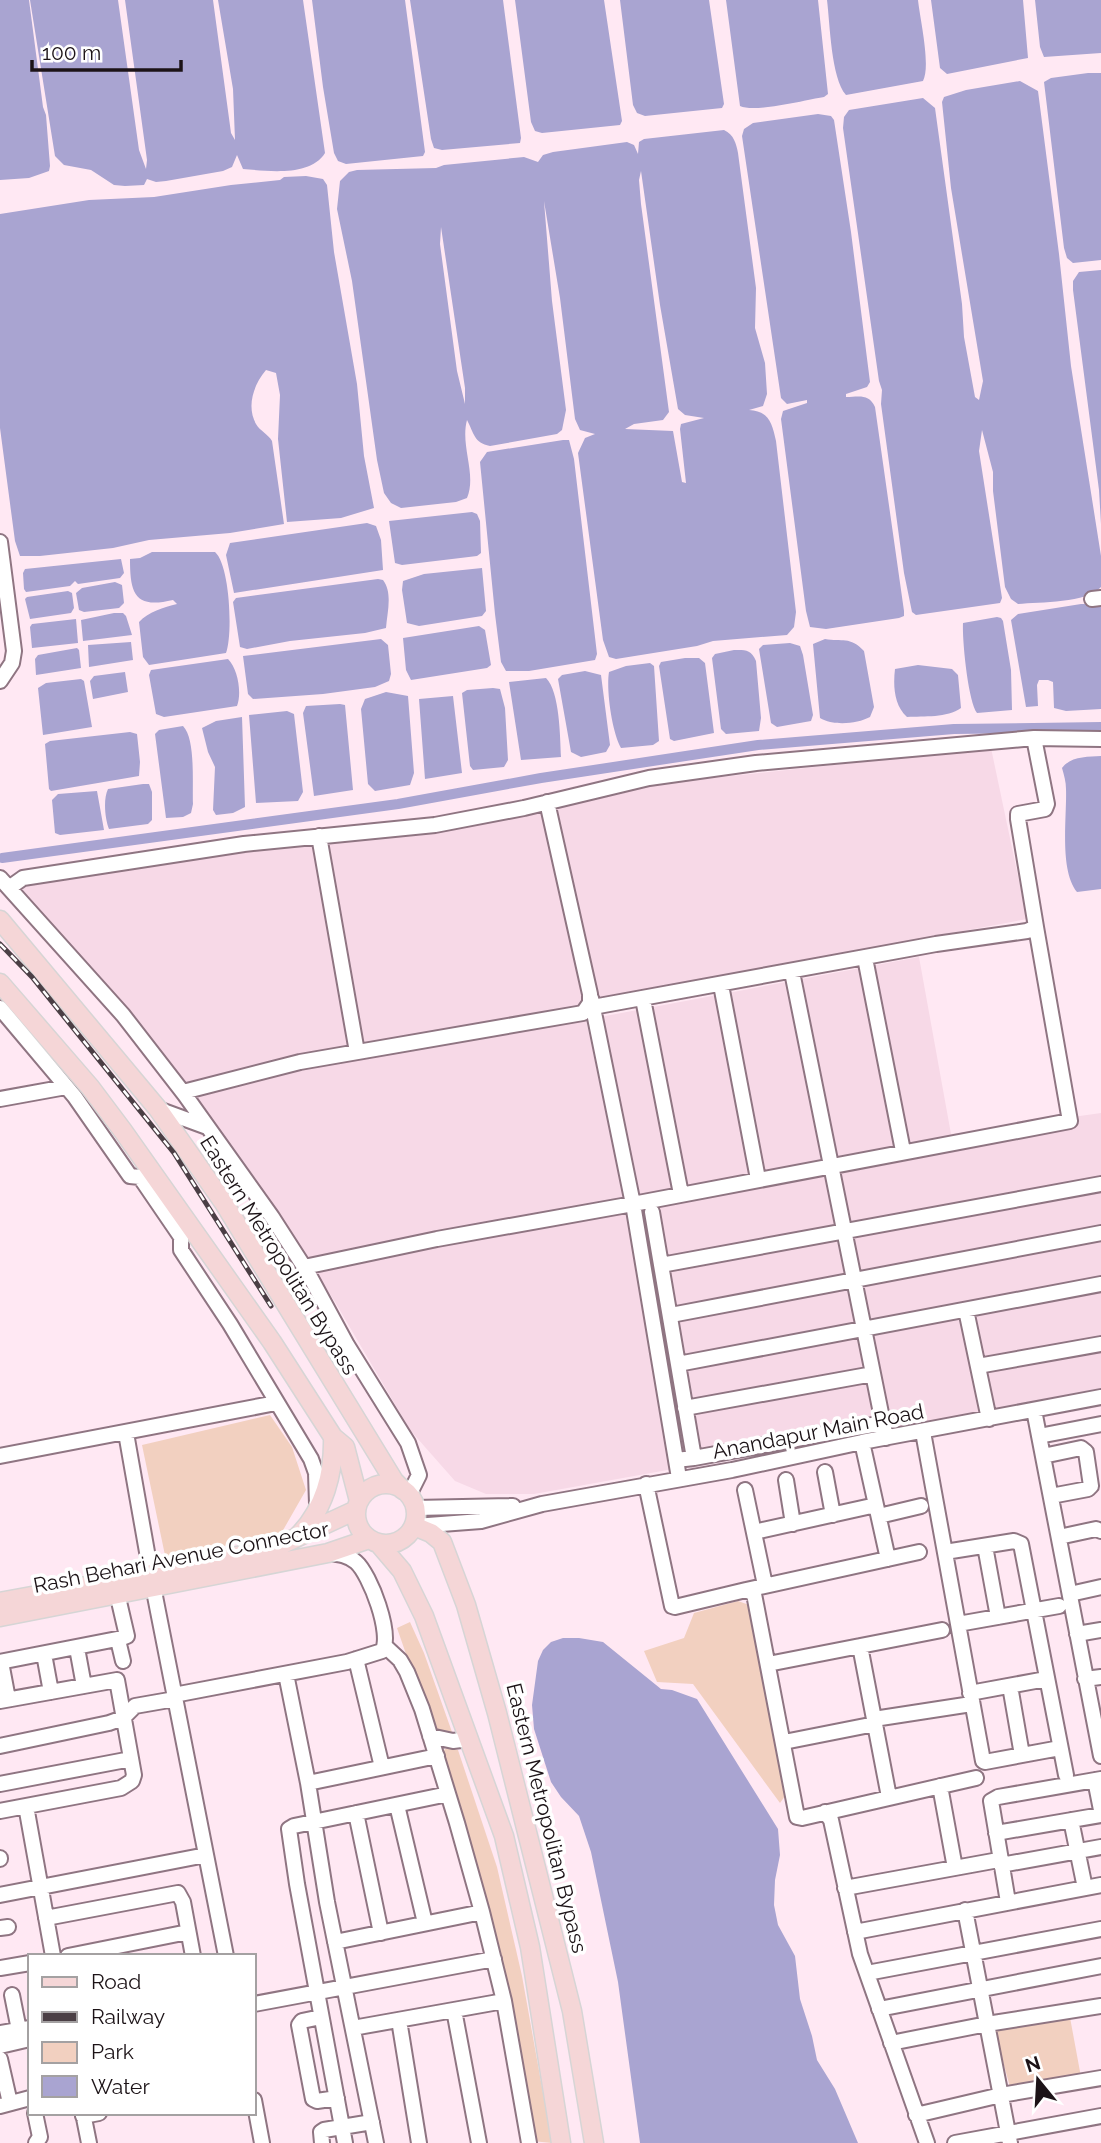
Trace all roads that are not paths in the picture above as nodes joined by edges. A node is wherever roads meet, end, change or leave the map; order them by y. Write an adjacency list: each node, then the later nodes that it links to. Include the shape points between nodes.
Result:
1 (0, 542): 2 (street, via 14,651)
2 (0, 681)
3 (1034, 738): 4 (street); 5 (street, via 756,763 649,778); 9 (street, via 1047,804 1045,809 1022,812 1018,818)
4 (1101, 739)
5 (547, 802): 6 (street, via 435,825); 15 (street)
6 (319, 836): 7 (street); 17 (street)
7 (5, 883): 19 (street, via 123,1015)
8 (0, 920): 21 (main road, Eastern Metropolitan Bypass)
9 (1036, 927): 10 (street); 23 (street, via 1070,1121)
10 (865, 958): 11 (street); 23 (street)
11 (792, 972): 13 (street); 24 (street)
12 (1, 985): 18 (main road)
13 (721, 985): 14 (street); 25 (street)
14 (643, 999): 15 (street); 27 (street)
15 (592, 1001): 17 (street, via 578,1014); 28 (street)
16 (0, 1008): 18 (street)
17 (357, 1052): 19 (street)
18 (77, 1090): 20 (street); 44 (street, via 130,1176 140,1178 181,1237 181,1250); 53 (main road, via 272,1342)
19 (183, 1092): 22 (street)
20 (0, 1099)
21 (158, 1109): 22 (street); 67 (main road, Eastern Metropolitan Bypass, via 225,1203)
22 (207, 1127): 33 (street)
23 (903, 1152): 24 (street)
24 (831, 1165): 25 (street); 30 (street)
25 (758, 1179): 27 (street)
26 (1101, 1184): 30 (street)
27 (681, 1194): 28 (street)
28 (633, 1204): 33 (street); 59 (street)
29 (652, 1212): 32 (street)
30 (845, 1231): 32 (street); 34 (street)
31 (1101, 1233): 34 (street)
32 (661, 1265): 37 (street)
33 (304, 1267): 67 (street, via 408,1443 419,1475)
34 (854, 1278): 37 (street); 38 (street)
35 (1101, 1284): 36 (street)
36 (967, 1310): 38 (street); 41 (street)
37 (671, 1315): 40 (street)
38 (864, 1330): 40 (street); 42 (street)
39 (1101, 1344): 41 (street)
40 (678, 1364): 45 (street)
41 (978, 1366): 47 (street)
42 (873, 1374): 45 (street); 48 (street)
43 (1101, 1397): 46 (street, Anandapur Main Road)
44 (276, 1403): 51 (street); 69 (street, via 311,1459 318,1488)
45 (685, 1408): 58 (street)
46 (1034, 1410): 47 (street, Anandapur Main Road); 52 (street)
47 (989, 1419): 50 (street, Anandapur Main Road)
48 (883, 1423): 54 (street); 58 (street)
49 (1101, 1424): 52 (street)
50 (923, 1432): 54 (street, Anandapur Main Road); 80 (street)
51 (126, 1433): 56 (street); 83 (street)
52 (1039, 1436): 57 (street)
53 (333, 1437): 66 (main road, via 345,1447); 69 (main road, via 330,1475)
54 (886, 1438): 55 (street, Anandapur Main Road)
55 (862, 1442): 61 (street, Anandapur Main Road); 70 (street)
56 (0, 1456)
57 (1043, 1456): 65 (street); 65 (street, via 1081,1448 1086,1452 1091,1486)
58 (694, 1458): 59 (street)
59 (676, 1460): 61 (street)
60 (825, 1472): 71 (street)
61 (679, 1478): 63 (street, Anandapur Main Road)
62 (786, 1480): 72 (street)
63 (646, 1484): 67 (street, Anandapur Main Road, via 481,1521); 86 (street, via 672,1606)
64 (745, 1490): 74 (street)
65 (1051, 1496): 75 (street)
66 (357, 1505): 67 (main road, via 364,1494 387,1484); 76 (main road); 77 (main road, via 358,1526)
67 (410, 1505): 77 (main road, via 401,1540); 218 (main road, Eastern Metropolitan Bypass, via 442,1542 466,1605 564,1977)
68 (921, 1506): 70 (street)
69 (317, 1510): 76 (main road)
70 (878, 1510): 71 (street); 82 (street)
71 (833, 1515): 72 (street)
72 (793, 1524): 74 (street)
73 (1101, 1531): 75 (street)
74 (754, 1532): 84 (street)
75 (1059, 1537): 88 (street)
76 (292, 1541): 83 (main road)
77 (374, 1541): 81 (main road, Rash Behari Avenue Connector); 121 (main road, via 402,1571 419,1605)
78 (985, 1546): 80 (street); 91 (street, via 1018,1541); 93 (street)
79 (919, 1552): 82 (street)
80 (945, 1552): 94 (street)
81 (328, 1553): 83 (main road, Rash Behari Avenue Connector); 99 (street, via 350,1558 362,1569 380,1611)
82 (888, 1559): 84 (street)
83 (152, 1580): 87 (main road, Rash Behari Avenue Connector); 89 (main road); 114 (street)
84 (765, 1585): 86 (street)
85 (1101, 1587): 88 (street)
86 (746, 1590): 106 (street, via 754,1594)
87 (117, 1594): 92 (main road, Rash Behari Avenue Connector); 98 (street, via 127,1636)
88 (1070, 1594): 97 (street)
89 (0, 1602)
90 (1059, 1606): 91 (street)
91 (1033, 1611): 93 (street); 109 (street)
92 (0, 1617)
93 (998, 1617): 94 (street)
94 (958, 1624): 115 (street)
95 (943, 1630): 100 (street)
96 (1101, 1630): 97 (street)
97 (1077, 1634): 110 (street)
98 (118, 1640): 101 (street); 104 (street)
99 (385, 1646): 103 (street, via 377,1654); 120 (street, via 407,1672)
100 (860, 1646): 106 (street); 119 (street)
101 (77, 1648): 102 (street); 111 (street)
102 (44, 1654): 105 (street); 113 (street)
103 (356, 1659): 107 (street); 129 (street)
104 (123, 1661)
105 (1, 1662): 116 (street)
106 (768, 1664): 122 (street)
107 (286, 1674): 114 (street); 133 (street)
108 (1101, 1676): 110 (street)
109 (1046, 1679): 112 (street); 124 (street)
110 (1085, 1679): 117 (street)
111 (84, 1686): 113 (street); 118 (street, via 117,1680)
112 (1010, 1686): 115 (street); 125 (street)
113 (51, 1692): 116 (street)
114 (175, 1697): 118 (street, via 135,1706); 149 (street)
115 (967, 1699): 119 (street); 125 (street, via 984,1762)
116 (4, 1700)
117 (1096, 1716): 127 (street)
118 (123, 1718): 123 (street); 128 (street)
119 (874, 1722): 122 (street); 137 (street)
120 (430, 1736): 121 (street); 126 (street)
121 (468, 1739): 217 (main road, via 504,1836 527,1934)
122 (784, 1742): 141 (street, via 797,1817)
123 (0, 1746)
124 (1060, 1748): 125 (street); 130 (street)
125 (1022, 1755)
126 (437, 1756): 129 (street); 136 (street)
127 (1101, 1756)
128 (131, 1759): 134 (street); 139 (street, via 134,1775 127,1786)
129 (382, 1767): 133 (street)
130 (1066, 1775)
131 (976, 1778): 135 (street)
132 (1098, 1780): 142 (street); 146 (street, via 998,1797 991,1801)
133 (308, 1783): 145 (street)
134 (0, 1784)
135 (940, 1786): 137 (street); 151 (street)
136 (448, 1794): 138 (street); 159 (street)
137 (889, 1797): 141 (street)
138 (397, 1805): 143 (street); 161 (street)
139 (26, 1806): 140 (street); 153 (street)
140 (0, 1811)
141 (825, 1812): 154 (street, via 831,1820)
142 (1101, 1812): 144 (street)
143 (356, 1814): 145 (street); 165 (street)
144 (1071, 1820): 146 (street); 148 (street)
145 (314, 1823): 166 (street); 179 (street, via 294,1826 289,1837)
146 (996, 1833): 150 (street)
147 (1101, 1847): 148 (street)
148 (1077, 1851): 150 (street); 155 (street)
149 (206, 1855): 153 (street); 170 (street)
150 (997, 1863): 151 (street); 157 (street)
151 (955, 1868): 154 (street)
152 (1101, 1885): 155 (street)
153 (40, 1887): 156 (street); 160 (street)
154 (845, 1888): 164 (street)
155 (1084, 1888): 157 (street)
156 (0, 1895)
157 (1008, 1902): 158 (street)
158 (965, 1910): 164 (street); 171 (street)
159 (482, 1912): 161 (street); 172 (street)
160 (46, 1918): 163 (street, via 178,1893); 167 (street)
161 (425, 1923): 165 (street)
162 (1101, 1928): 171 (street)
163 (188, 1932): 168 (street); 169 (street)
164 (855, 1932): 176 (street)
165 (381, 1933): 166 (street)
166 (335, 1942): 177 (street)
167 (53, 1954)
168 (78, 1954)
169 (193, 1954)
170 (226, 1954)
171 (974, 1954): 176 (street); 178 (street)
172 (494, 1959): 177 (street); 181 (street)
173 (28, 1963): 175 (street)
174 (1101, 1966): 178 (street)
175 (0, 1968)
176 (867, 1973): 184 (street)
177 (344, 1987): 179 (street); 189 (street)
178 (981, 1988): 184 (street); 188 (street)
179 (317, 1992): 182 (street); 186 (street)
180 (12, 1996): 190 (street)
181 (504, 2001): 185 (street); 216 (street)
182 (256, 2004)
183 (1101, 2006): 188 (street)
184 (879, 2009): 192 (street)
185 (454, 2010): 187 (street); 215 (street)
186 (321, 2017): 198 (street); 198 (street, via 299,2025 313,2099)
187 (399, 2020): 189 (street); 214 (street)
188 (987, 2024): 192 (street); 196 (street)
189 (353, 2028): 205 (street)
190 (26, 2032): 191 (street); 193 (street)
191 (0, 2033)
192 (891, 2043): 203 (street)
193 (0, 2046)
194 (0, 2059): 199 (street)
195 (1101, 2078): 196 (street)
196 (1001, 2095): 203 (street); 207 (street)
197 (28, 2098): 199 (street)
198 (337, 2098): 206 (street)
199 (5, 2104)
200 (256, 2111): 210 (street)
201 (35, 2115): 208 (street, via 40,2137)
202 (83, 2115): 209 (street)
203 (916, 2115): 219 (street)
204 (1101, 2116): 207 (street)
205 (372, 2122): 206 (street); 213 (street)
206 (342, 2127): 211 (street, via 321,2132); 212 (street)
207 (1009, 2138): 220 (street)
208 (36, 2143)
209 (89, 2143)
210 (262, 2143)
211 (322, 2143)
212 (345, 2143)
213 (376, 2143)
214 (419, 2143)
215 (479, 2143)
216 (529, 2143)
217 (561, 2143)
218 (594, 2143)
219 (927, 2143)
220 (955, 2143)

